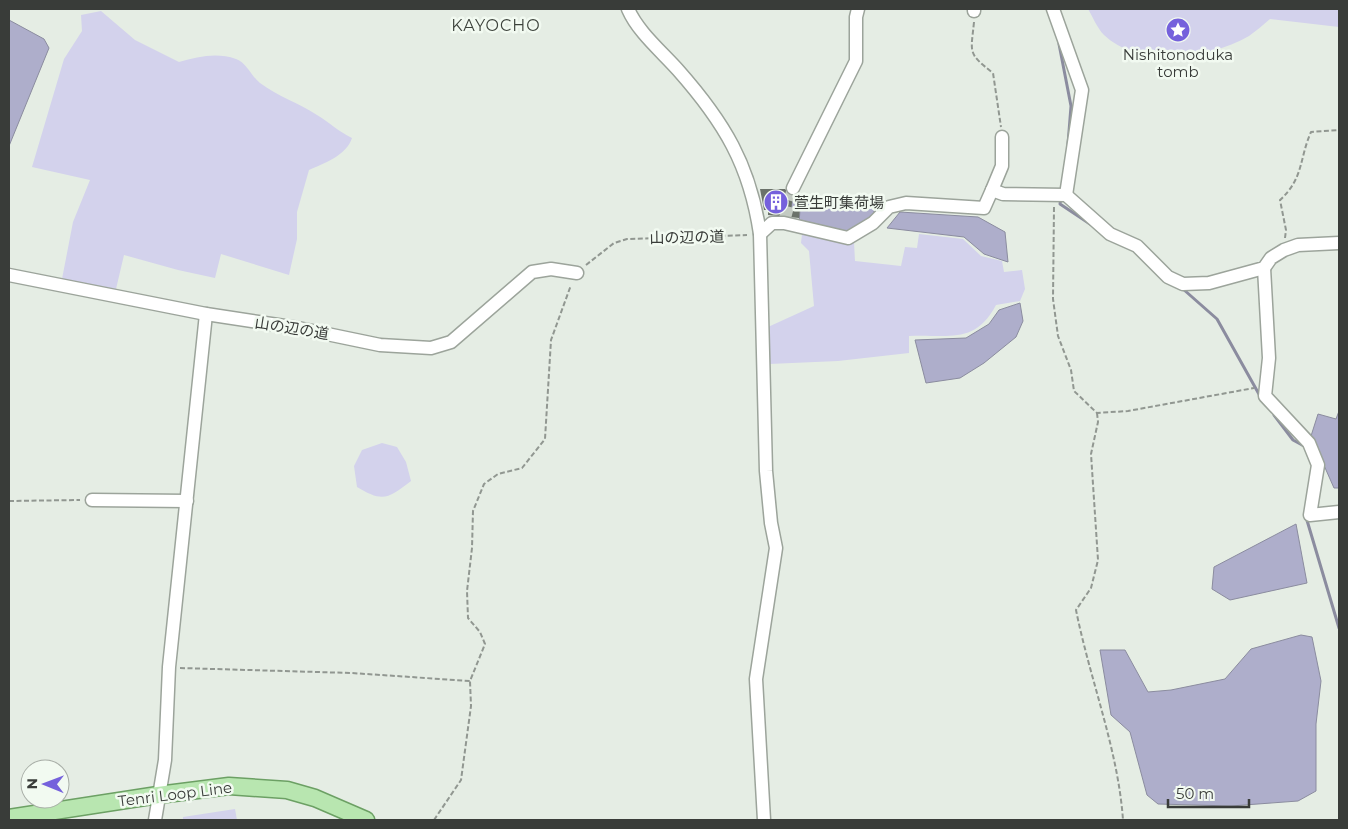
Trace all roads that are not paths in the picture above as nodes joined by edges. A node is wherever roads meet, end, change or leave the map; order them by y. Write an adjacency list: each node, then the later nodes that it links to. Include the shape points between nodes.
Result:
1 (628, 9): 8 (street, via 638,26 706,104 741,158)
2 (858, 9): 5 (street, via 856,61)
3 (1053, 9): 7 (street, via 1082,90)
4 (1002, 136): 6 (street, via 1002,166)
5 (792, 188)
6 (992, 190): 7 (street, via 1003,194); 8 (street, via 984,208 906,204 890,207 873,223 848,238 785,220 772,223)
7 (1060, 195): 10 (street, via 1110,234 1137,246 1168,277 1182,284 1209,283)
8 (760, 234): 21 (street, via 766,471 776,548 756,679)
9 (1339, 243): 10 (street, via 1298,245 1272,258)
10 (1264, 268): 16 (street, via 1269,358 1265,396 1308,443 1318,465 1310,515)
11 (577, 273): 13 (street, 山の辺の道, via 551,269 532,272 451,342 431,348 380,345)
12 (9, 276): 13 (street, 山の辺の道)
13 (206, 314): 15 (street)
14 (92, 500): 15 (street)
15 (187, 501): 17 (street, via 169,667 165,760)
16 (1339, 512)
17 (158, 795): 18 (main road, Tenri Loop Line); 19 (street); 20 (main road, Tenri Loop Line, via 229,786 287,790)
18 (9, 818)
19 (155, 820)
20 (366, 820)
21 (764, 820)

